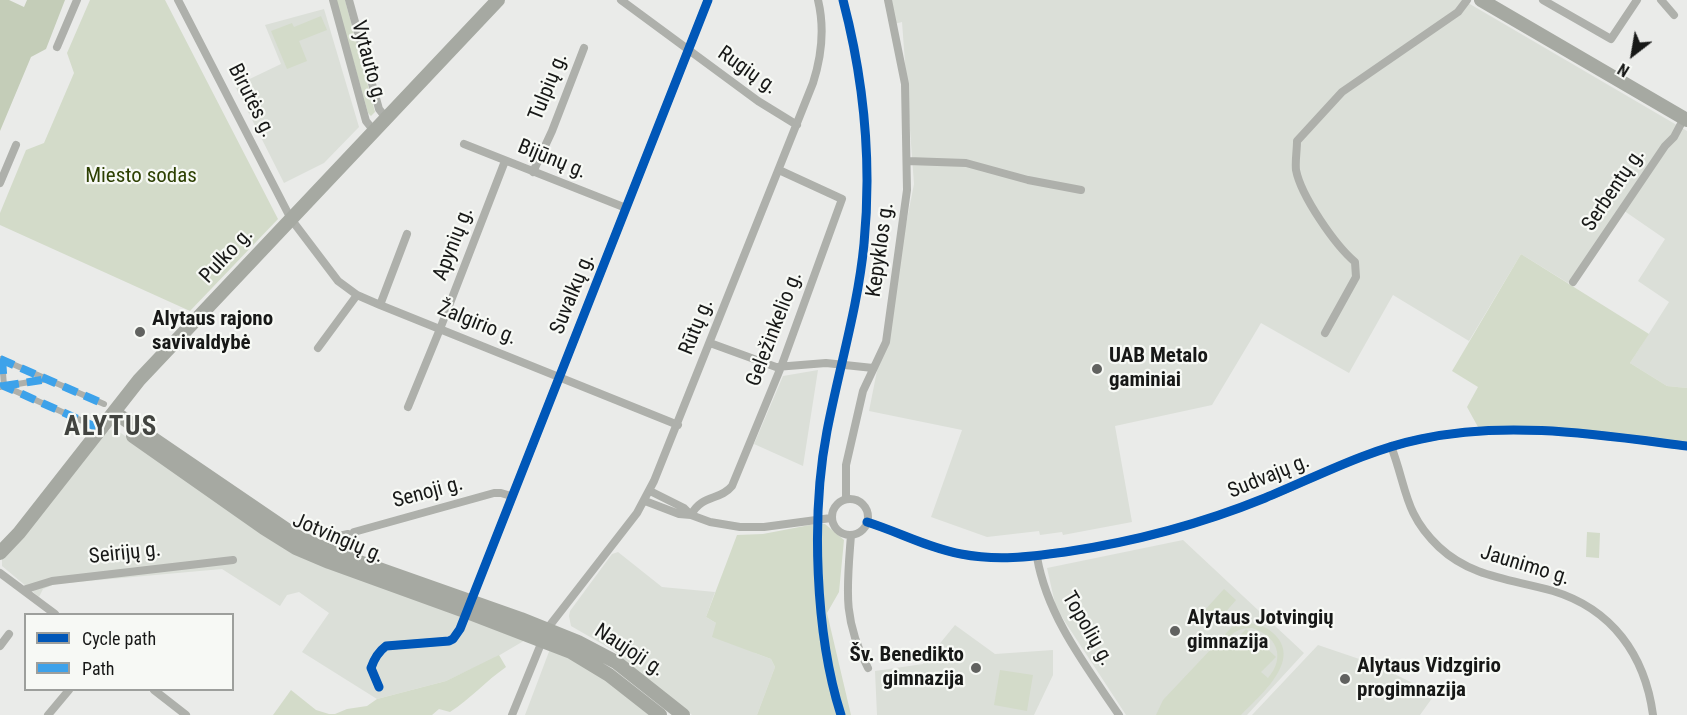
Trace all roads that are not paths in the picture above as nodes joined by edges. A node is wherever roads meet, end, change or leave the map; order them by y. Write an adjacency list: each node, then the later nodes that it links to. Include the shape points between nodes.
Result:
1 (77, 0): 16 (street)
2 (178, 0): 32 (street, Birutės g.)
3 (333, 0): 22 (street, Vytauto g., via 366,121)
4 (349, 0): 19 (street, Vytauto g., via 379,109)
5 (498, 0): 19 (main road, Pulko g.)
6 (621, 0): 18 (street, Rugių g.)
7 (708, 0): 18 (street, Suvalkų g.)
8 (818, 0): 21 (street, Rūtų g., via 823,33 820,57)
9 (888, 0): 26 (street, Kepyklos g., via 905,84)
10 (1467, 0): 38 (street, via 1458,12 1342,92 1297,141 1296,170 1305,191 1342,251 1355,262 1356,277)
11 (1543, 0): 12 (street, via 1611,39)
12 (1636, 0)
13 (1661, 0): 15 (street)
14 (1490, 2): 20 (main road)
15 (1674, 15)
16 (57, 47)
17 (584, 48): 28 (street, Tulpių g.)
18 (690, 51): 21 (street, Rugių g.); 31 (street, Suvalkų g.)
19 (386, 118): 22 (main road, Pulko g.)
20 (1685, 119): 34 (street, Serbentų g.)
21 (797, 125): 27 (street, Rūtų g.)
22 (374, 131): 32 (main road, Pulko g.)
23 (464, 144): 25 (street, Bijūnų g.)
24 (16, 145): 29 (street)
25 (505, 161): 28 (street, Bijūnų g.); 37 (street, Apynių g.)
26 (908, 161): 30 (street, via 966,163); 43 (street, Kepyklos g., via 904,220 886,342)
27 (779, 170): 39 (street, Rūtų g.); 42 (street, Geležinkelio g., via 842,199)
28 (533, 172): 31 (street, Bijūnų g.)
29 (0, 183)
30 (1082, 190)
31 (626, 208): 44 (street, Suvalkų g.)
32 (291, 219): 35 (street, Žalgirio g., via 327,269); 48 (main road, Pulko g.)
33 (407, 234): 36 (street)
34 (1573, 282)
35 (357, 295): 36 (street, Žalgirio g.); 40 (street)
36 (380, 305): 37 (street, Žalgirio g.)
37 (440, 329): 44 (street, Žalgirio g.); 47 (street, Apynių g.)
38 (1325, 333)
39 (710, 343): 42 (street); 49 (street, Rūtų g.)
40 (318, 348)
41 (1, 359): 45 (street); 46 (street)
42 (781, 367): 43 (street, via 826,363); 56 (street, Geležinkelio g., via 732,486 700,503)
43 (873, 368): 54 (street, Kepyklos g., via 846,465)
44 (560, 377): 49 (street, Žalgirio g.); 53 (street, Suvalkų g.)
45 (48, 379): 46 (street); 48 (street)
46 (2, 387): 48 (street)
47 (408, 407)
48 (105, 415): 61 (main road, Pulko g.); 66 (main road, Jotvingių g., via 212,486 314,545)
49 (678, 425): 52 (street, Rūtų g.)
50 (1391, 446): 51 (street, Sudvajų g., via 1490,430 1552,432); 62 (street, Sudvajų g., via 1229,512 1136,539); 81 (street, Jaunimo g., via 1414,517 1438,546 1481,574 1551,591 1601,617 1619,632 1633,652 1647,681)
51 (1687, 446)
52 (650, 491): 55 (street, Rūtų g.); 56 (street)
53 (511, 496): 59 (street, Senoji g., via 494,493); 66 (street, Suvalkų g.)
54 (846, 499): 57 (street, via 837,504); 58 (street, via 861,503 867,512)
55 (645, 501): 56 (street, via 679,514); 69 (street, Rūtų g.)
56 (691, 514): 57 (street, via 718,524 746,528)
57 (831, 518): 60 (street, via 837,531)
58 (867, 522): 60 (street, via 863,530); 62 (street, Sudvajų g., via 960,554)
59 (347, 534)
60 (851, 535): 71 (street, via 847,594 854,638)
61 (0, 553)
62 (1037, 557): 80 (street, Topolių g., via 1057,618)
63 (233, 561): 65 (street, Seirijų g., via 52,581)
64 (0, 573): 65 (street)
65 (22, 590): 67 (street)
66 (469, 606): 69 (main road, Jotvingių g.); 72 (street, Suvalkų g., via 460,629 449,641 386,646 381,650 371,668)
67 (52, 613)
68 (9, 634): 70 (street)
69 (544, 635): 77 (street, Rūtų g.); 78 (main road, Naujoji g., via 609,675); 79 (main road, Naujoji g., via 578,642 616,662)
70 (0, 646)
71 (868, 668)
72 (379, 687)
73 (68, 691): 75 (street)
74 (155, 691): 76 (street)
75 (48, 715)
76 (186, 715)
77 (512, 715)
78 (660, 715)
79 (683, 715)
80 (1119, 715)
81 (1653, 715)

